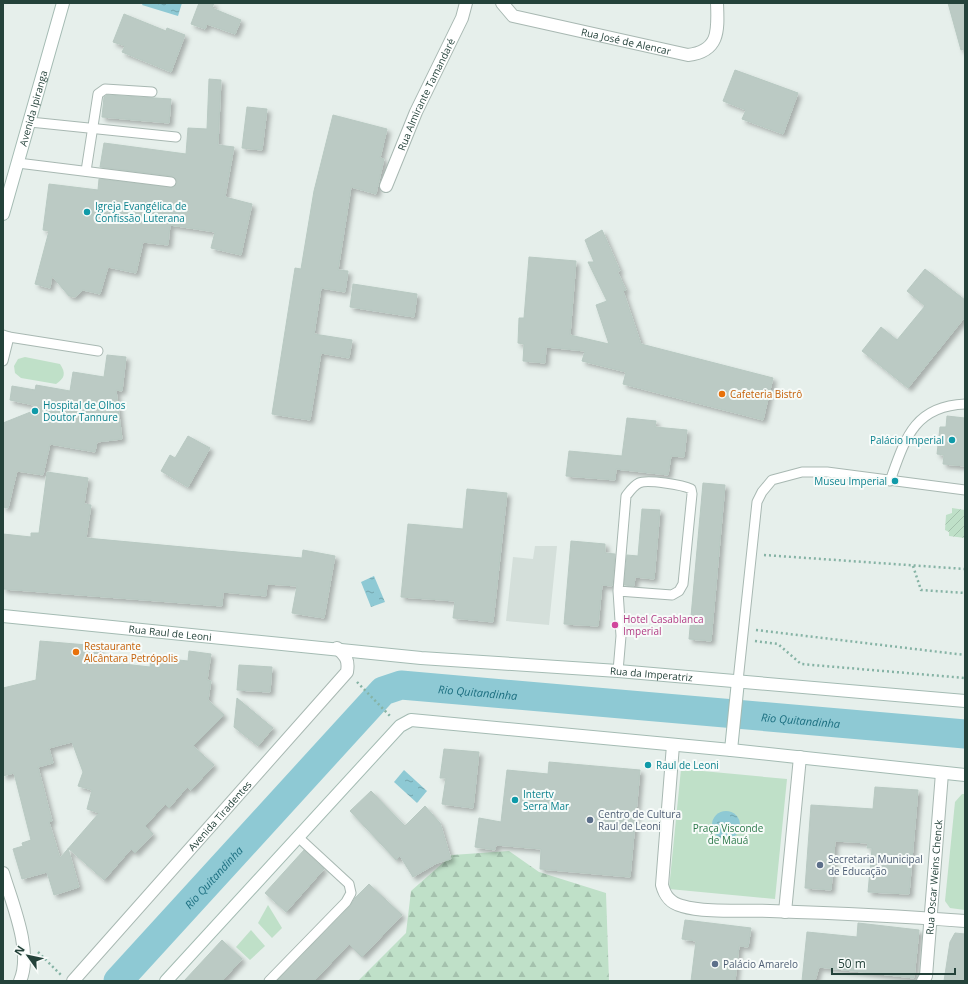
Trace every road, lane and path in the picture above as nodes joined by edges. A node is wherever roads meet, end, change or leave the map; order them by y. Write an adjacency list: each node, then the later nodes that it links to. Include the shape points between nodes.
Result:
1 (63, 3): 6 (main road, Avenida Ipiranga)
2 (466, 3): 12 (main road, Rua Almirante Tamandaré, via 462,18 416,112)
3 (502, 3): 4 (main road, Rua José de Alencar, via 513,16 688,55 700,54 710,47 716,36)
4 (717, 3)
5 (152, 92): 7 (lane, via 101,90)
6 (30, 122): 7 (lane); 9 (main road, Avenida Ipiranga)
7 (92, 128): 8 (lane); 10 (lane)
8 (176, 137)
9 (18, 163): 10 (lane); 13 (main road, Avenida Ipiranga)
10 (86, 171): 11 (lane)
11 (171, 182)
12 (386, 186)
13 (3, 214)
14 (6, 336): 15 (lane); 16 (lane)
15 (98, 351)
16 (3, 361)
17 (965, 404): 18 (lane, via 951,404 924,416 904,441)
18 (890, 481): 19 (lane); 20 (lane, via 827,472 802,472 772,480 757,502)
19 (965, 490)
20 (751, 554): 21 (path); 26 (lane)
21 (913, 566): 22 (path); 24 (path, via 921,590)
22 (965, 570)
23 (618, 591): 23 (lane, via 672,595 679,591 683,584 691,489 684,485 640,482 631,488 626,496); 30 (lane, via 621,636)
24 (965, 592)
25 (3, 616): 28 (main road, Rua Raul de Leoni)
26 (743, 628): 27 (lane); 29 (path)
27 (742, 640): 32 (path, via 778,644 801,664); 33 (lane)
28 (337, 648): 30 (main road, Rua da Imperatriz, via 422,658); 31 (main road, via 346,656)
29 (965, 654)
30 (618, 671): 33 (main road, Rua da Imperatriz)
31 (348, 672): 35 (path); 47 (main road, Avenida Tiradentes)
32 (965, 678)
33 (738, 681): 34 (main road, Rua da Imperatriz); 37 (main road)
34 (965, 700)
35 (400, 726): 36 (main road, via 411,720); 41 (main road)
36 (673, 745): 37 (main road); 43 (main road, via 662,885 668,898 682,906)
37 (731, 750): 38 (main road)
38 (800, 758): 39 (main road); 43 (main road)
39 (942, 773): 40 (main road); 44 (main road, Rua Oscar Weins Chenck)
40 (965, 775)
41 (298, 836): 49 (main road); 50 (lane, via 349,884 351,893 346,902)
42 (3, 873): 46 (main road)
43 (785, 912): 44 (main road)
44 (930, 918): 45 (main road); 51 (main road, Rua Oscar Weins Chenck, via 926,976)
45 (965, 921)
46 (22, 936): 47 (path); 48 (main road, via 24,960)
47 (67, 978)
48 (20, 981)
49 (166, 981)
50 (269, 981)
51 (923, 981)

